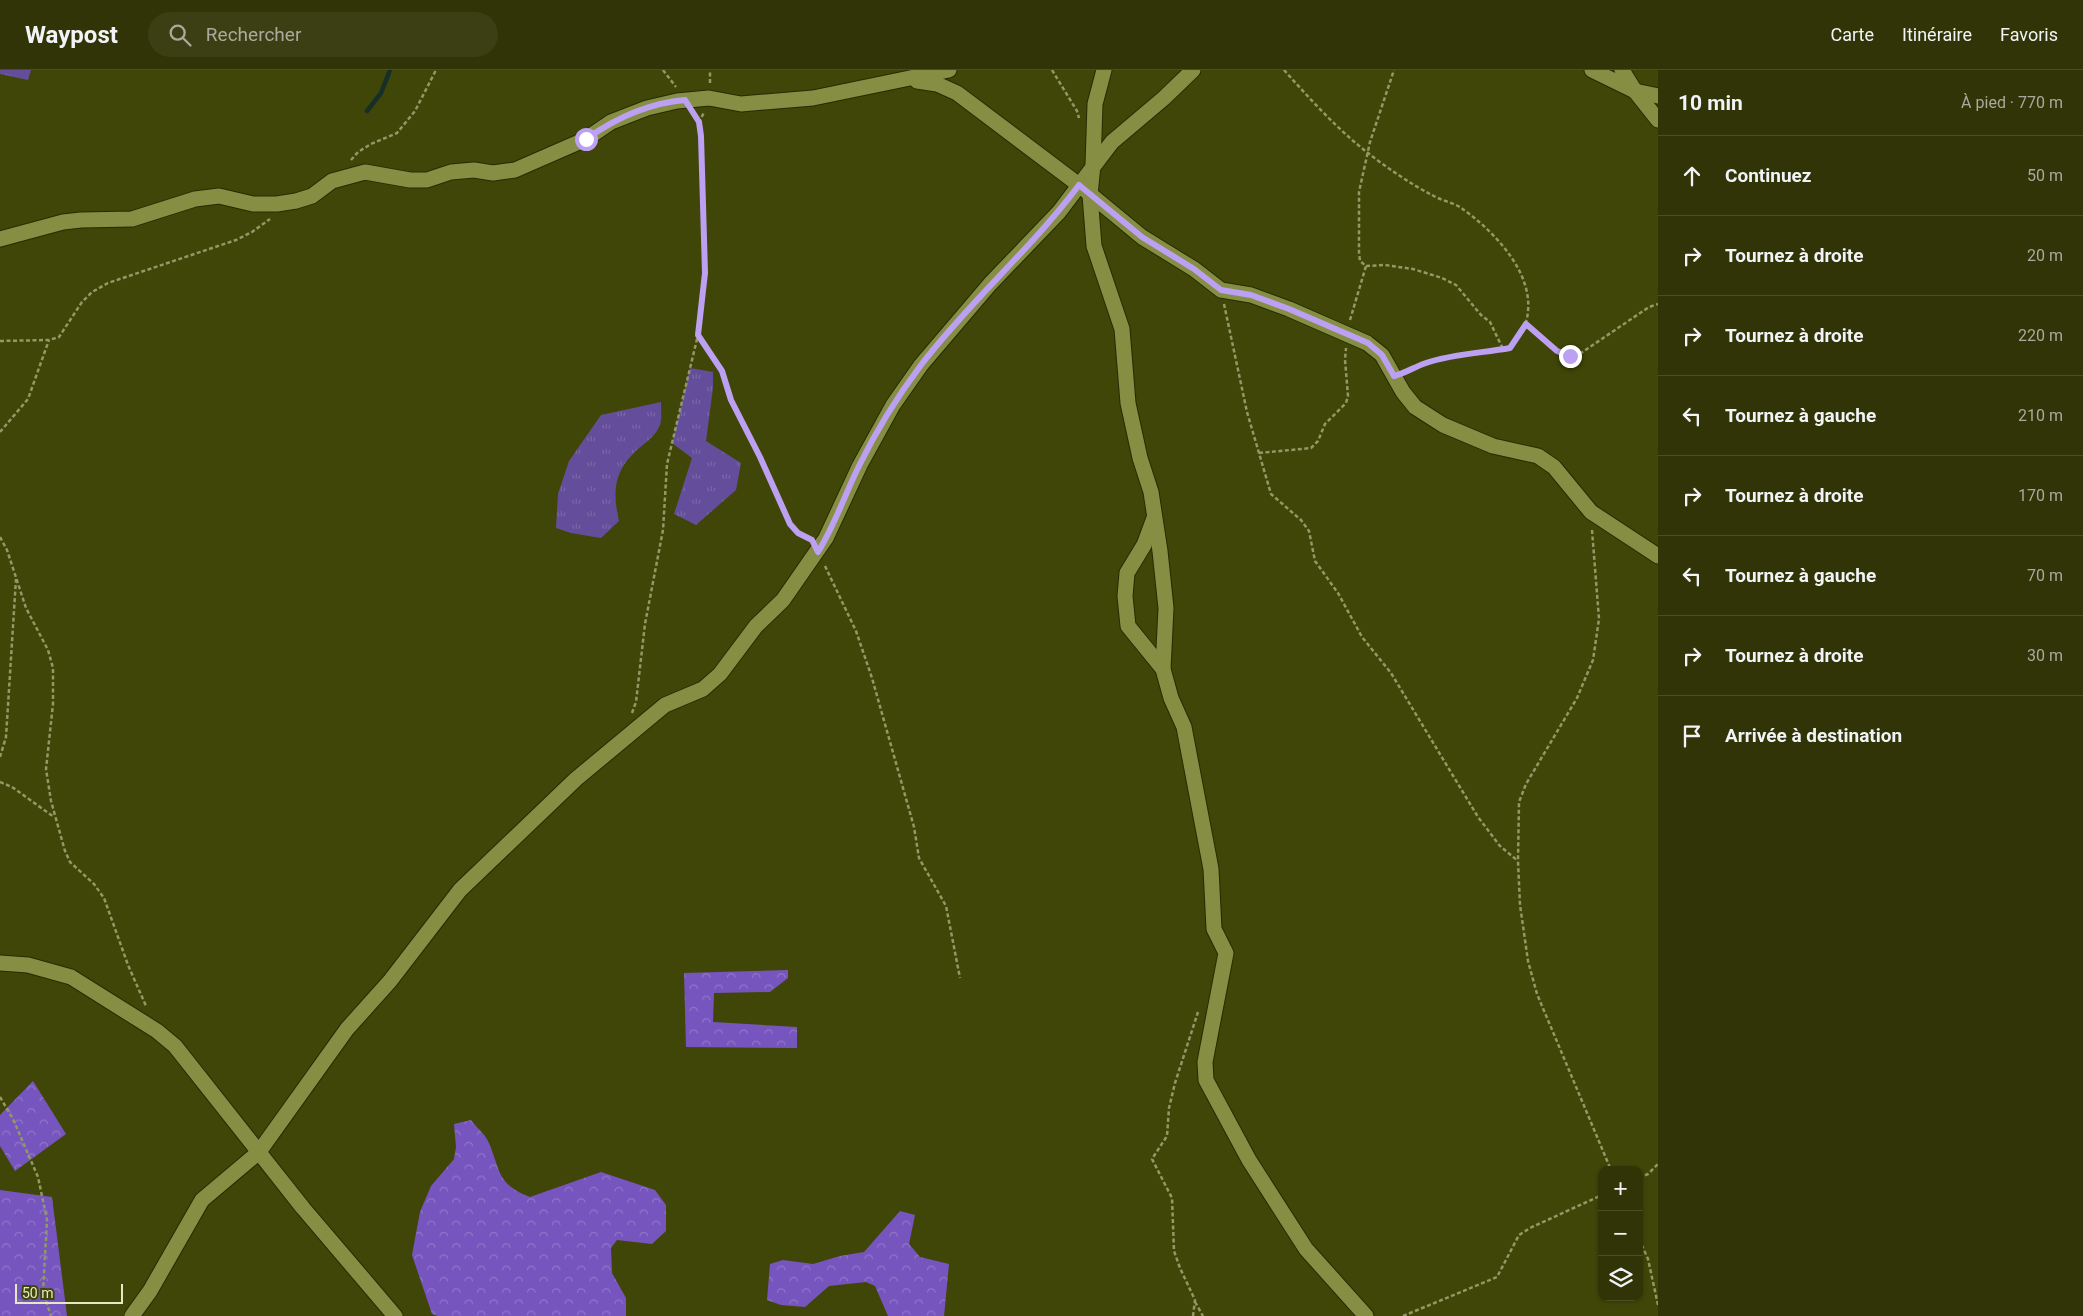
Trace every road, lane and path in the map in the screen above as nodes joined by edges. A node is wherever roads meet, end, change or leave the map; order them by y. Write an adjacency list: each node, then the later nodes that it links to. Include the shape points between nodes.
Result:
1 (436, 70): 19 (path, via 415,111 397,133 358,152)
2 (663, 70): 14 (path)
3 (949, 70): 11 (street)
4 (1052, 70): 15 (path, via 1077,111)
5 (1104, 70): 18 (street, via 1095,104)
6 (1193, 70): 18 (street, via 1112,142)
7 (1284, 70): 17 (path, via 1314,104)
8 (1394, 70): 17 (path)
9 (1592, 70): 12 (street)
10 (1622, 70): 12 (street)
11 (908, 80): 14 (street, via 813,98 741,104 709,98); 20 (street, via 936,84 957,93)
12 (1635, 91): 13 (street); 16 (street)
13 (1658, 96)
14 (685, 100): 19 (street, via 626,115 586,139 515,170 451,172 427,180 365,172); 29 (path, via 699,122 701,136 705,273)
15 (1079, 120)
16 (1658, 120)
17 (1368, 153): 24 (path, via 1359,192 1358,253); 27 (path, via 1431,195 1458,206 1500,242 1525,282)
18 (1094, 165): 20 (street); 21 (street)
19 (340, 178): 23 (street, via 312,196 296,201 254,204 218,196 195,199 132,219 63,222)
20 (1079, 185): 21 (street); 39 (street, via 1059,212 990,284 921,364 892,406 864,456)
21 (1090, 195): 25 (street, via 1142,237); 37 (street, via 1094,246 1122,329 1128,403)
22 (274, 217): 30 (path, via 236,240 108,283 92,292 59,337)
23 (0, 239)
24 (1366, 266): 28 (path); 32 (path, via 1385,265 1413,270 1449,282 1490,322)
25 (1221, 290): 28 (street, via 1251,295); 35 (path)
26 (1658, 304): 27 (path, via 1582,353 1570,356 1557,351)
27 (1526, 324): 32 (path, via 1510,348)
28 (1348, 334): 33 (street, via 1368,343 1382,355); 35 (path, via 1345,360 1348,396 1346,403 1325,424 1318,441 1311,448)
29 (698, 335): 39 (path, via 722,371 731,400 790,524 798,533 812,540); 43 (path, via 667,464 663,530)
30 (50, 340): 31 (path); 34 (path, via 28,399)
31 (0, 341)
32 (1503, 349): 33 (path, via 1453,356)
33 (1394, 376): 36 (street, via 1415,407 1443,424 1493,446 1538,456 1554,467)
34 (0, 432)
35 (1258, 453): 47 (path, via 1271,494 1301,520 1309,532 1316,561 1362,637 1391,673 1478,817 1500,846)
36 (1591, 512): 40 (street); 47 (path, via 1599,619 1594,660 1577,698 1526,784 1520,802)
37 (1155, 517): 42 (street, via 1166,608); 42 (street, via 1144,545 1127,573 1125,596 1128,626)
38 (0, 537): 41 (path)
39 (818, 552): 49 (path, via 856,630 872,678 920,858 946,906); 53 (street, via 783,600 756,626 720,674 703,689 665,705 576,779 460,890 390,981 347,1029)
40 (1658, 556)
41 (16, 577): 44 (path, via 6,738); 46 (path, via 53,668 46,769)
42 (1163, 669): 66 (street, via 1184,727 1211,869 1214,929 1226,953 1205,1062 1206,1080 1249,1160 1306,1249)
43 (631, 717)
44 (0, 756)
45 (0, 782): 46 (path, via 12,786)
46 (56, 818): 51 (path, via 70,862 104,898 128,965)
47 (1518, 861): 55 (path, via 1528,961 1537,994)
48 (0, 963): 51 (street, via 28,965 71,976)
49 (960, 978)
50 (1198, 1012): 59 (path, via 1175,1082 1167,1136 1152,1159 1172,1198 1174,1251)
51 (157, 1031): 53 (street, via 175,1046)
52 (0, 1097): 61 (path, via 38,1177 47,1220 43,1292)
53 (259, 1152): 62 (street, via 202,1200); 63 (street)
54 (1658, 1164): 56 (path)
55 (1609, 1166)
56 (1643, 1176)
57 (1598, 1197): 67 (path, via 1519,1235 1497,1277)
58 (1643, 1248): 60 (path)
59 (1195, 1300): 64 (path); 65 (path)
60 (1658, 1305)
61 (51, 1316)
62 (132, 1316)
63 (396, 1316)
64 (1193, 1316)
65 (1203, 1316)
66 (1366, 1316)
67 (1403, 1316)

